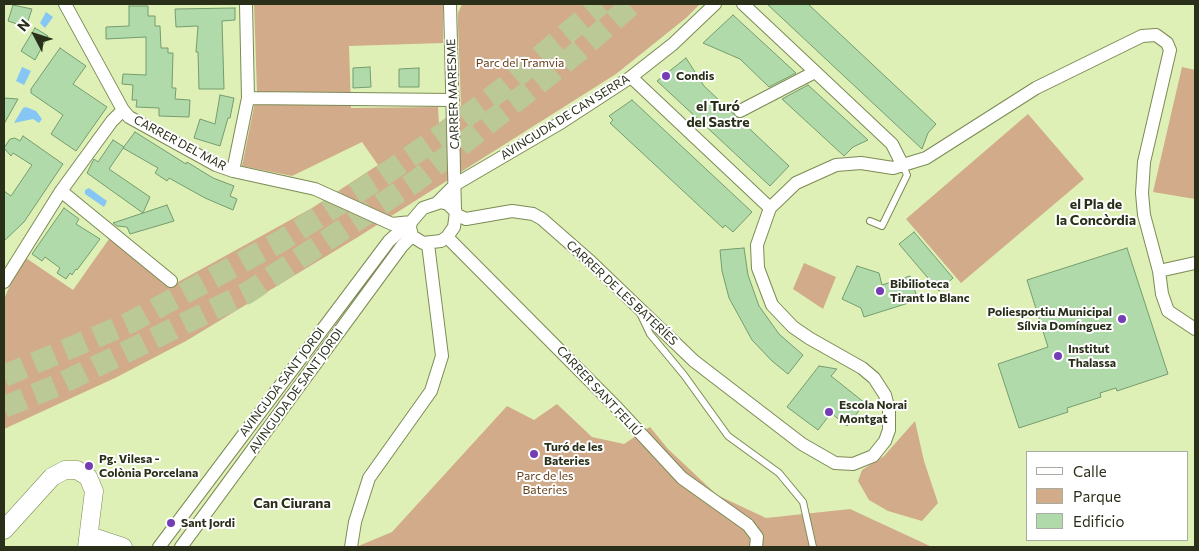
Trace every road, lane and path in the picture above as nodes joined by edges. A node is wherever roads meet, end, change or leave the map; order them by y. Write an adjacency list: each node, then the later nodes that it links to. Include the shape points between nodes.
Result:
1 (65, 4): 10 (street, CARRER DEL MAR)
2 (246, 4): 8 (street)
3 (450, 4): 9 (street, CARRER MARESME)
4 (715, 4): 7 (street, AVINGUDA DE CAN SERRA, via 673,44)
5 (743, 4): 6 (street)
6 (815, 72): 11 (street); 12 (street, via 892,144)
7 (631, 77): 14 (street, AVINGUDA DE CAN SERRA); 17 (street)
8 (248, 98): 9 (street); 13 (street)
9 (453, 100): 14 (street, CARRER MARESME)
10 (123, 110): 13 (street, CARRER DEL MAR, via 164,136); 15 (street)
11 (740, 111)
12 (903, 166): 17 (street, via 836,165 796,183); 19 (lane, via 907,175 889,206 882,226); 25 (street, via 953,143 1036,88 1142,36 1156,35 1167,43 1170,50 1144,162 1142,194 1144,215)
13 (233, 171): 20 (street, CARRER DEL MAR, via 315,189 392,224)
14 (456, 184): 16 (street); 18 (street, CARRER MARESME)
15 (61, 191): 26 (street); 27 (street)
16 (438, 202): 18 (street, via 448,204); 20 (street, via 423,208)
17 (770, 208): 28 (street, CARRER DE LES BATERÍES, via 757,245 758,268 772,305 808,338 862,368 874,378 885,395 889,430 885,441 872,456 853,464 835,463 802,444 694,361)
18 (456, 212): 22 (street, via 454,226); 28 (street, CARRER DE LES BATERÍES, via 466,219 504,211 533,214 551,226)
19 (870, 221)
20 (411, 222): 21 (street); 34 (street, AVINGUDA SANT JORDI, via 389,241)
21 (412, 236): 23 (street); 35 (street, AVINGUDA DE SANT JORDI)
22 (447, 237): 23 (street); 32 (street, CARRER SANT FELIÚ, via 682,478 748,525)
23 (428, 244): 36 (street, via 442,356 432,391 369,478)
24 (1195, 263): 25 (street)
25 (1159, 271): 29 (street, via 1168,311)
26 (4, 282)
27 (171, 282)
28 (634, 303): 37 (lane, via 650,334 728,436 779,473 803,502)
29 (1195, 329)
30 (4, 530): 31 (street, via 52,477 71,469 82,472 92,483 94,491)
31 (88, 542): 33 (street)
32 (757, 542)
33 (123, 547)
34 (159, 547)
35 (181, 547)
36 (351, 547)
37 (813, 547)

